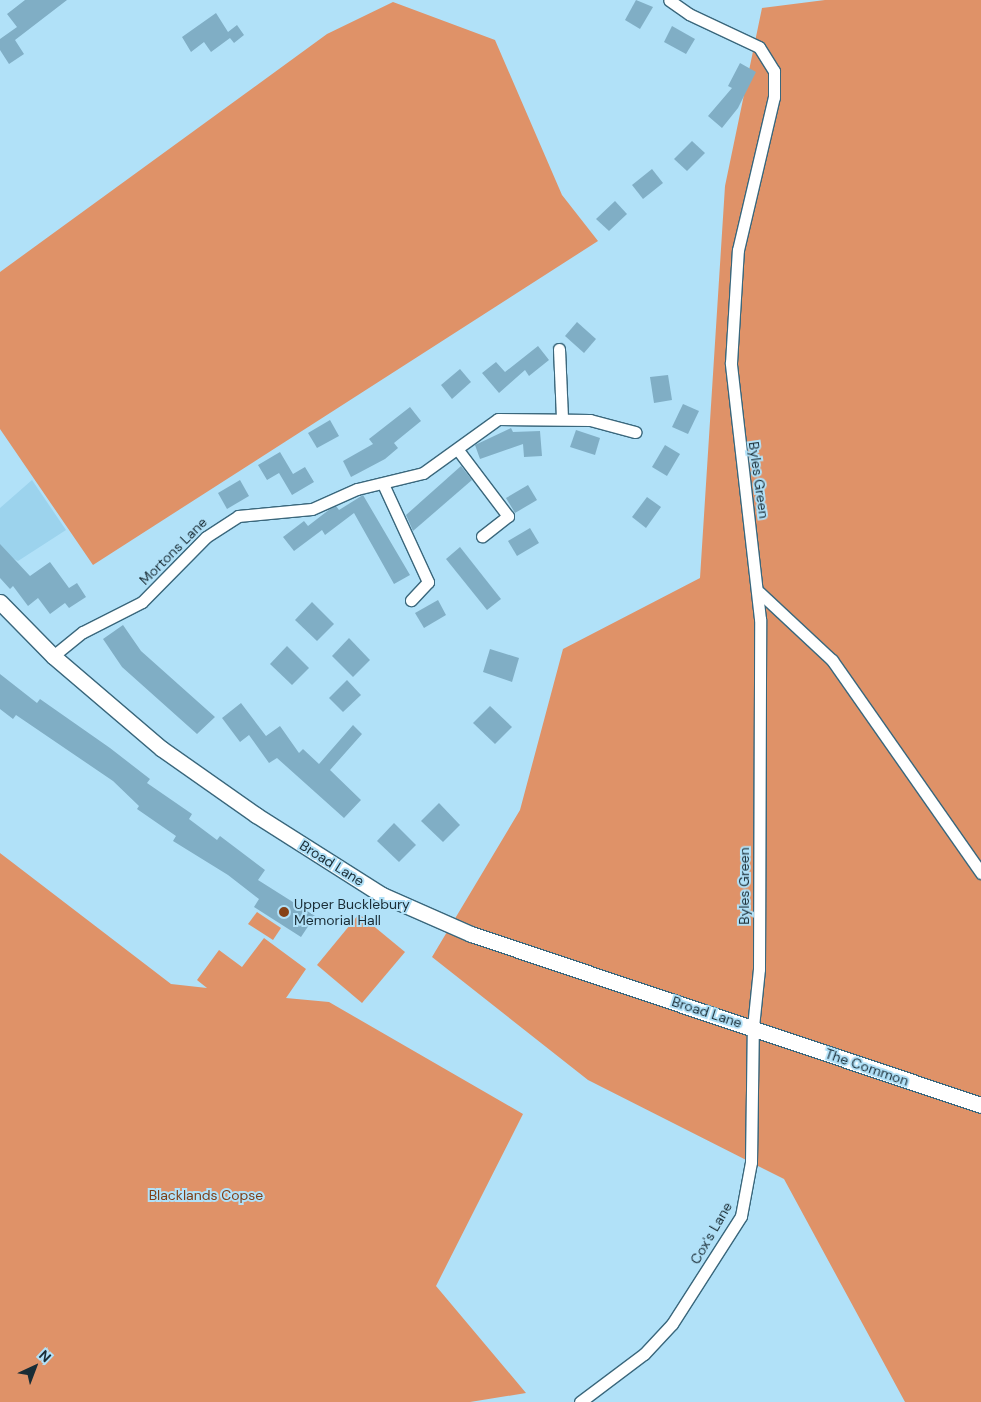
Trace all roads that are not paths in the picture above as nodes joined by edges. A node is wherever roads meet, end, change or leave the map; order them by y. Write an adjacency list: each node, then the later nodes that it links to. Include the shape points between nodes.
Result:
1 (669, 0): 8 (street, Byles Green, via 689,14 759,47 774,72 774,97 738,250 731,362)
2 (559, 349): 3 (street)
3 (562, 419): 4 (street, Mortons Lane, via 602,421); 5 (street, Mortons Lane, via 498,419 480,429)
4 (635, 432)
5 (458, 450): 6 (street, Mortons Lane, via 423,472); 7 (street, via 508,516)
6 (383, 484): 9 (street, via 428,582); 11 (street, Mortons Lane, via 357,489 312,509 250,513 226,521 147,598 83,632)
7 (482, 536)
8 (759, 592): 12 (street, via 832,660); 13 (street, Byles Green, via 759,969)
9 (411, 600)
10 (0, 602): 11 (street, Broad Lane)
11 (54, 656): 13 (street, Broad Lane, via 162,749 256,815 382,895 471,934)
12 (981, 873)
13 (753, 1027): 14 (street, The Common); 15 (street, Cox's Lane, via 751,1162 741,1216 659,1339)
14 (981, 1105)
15 (580, 1402)

